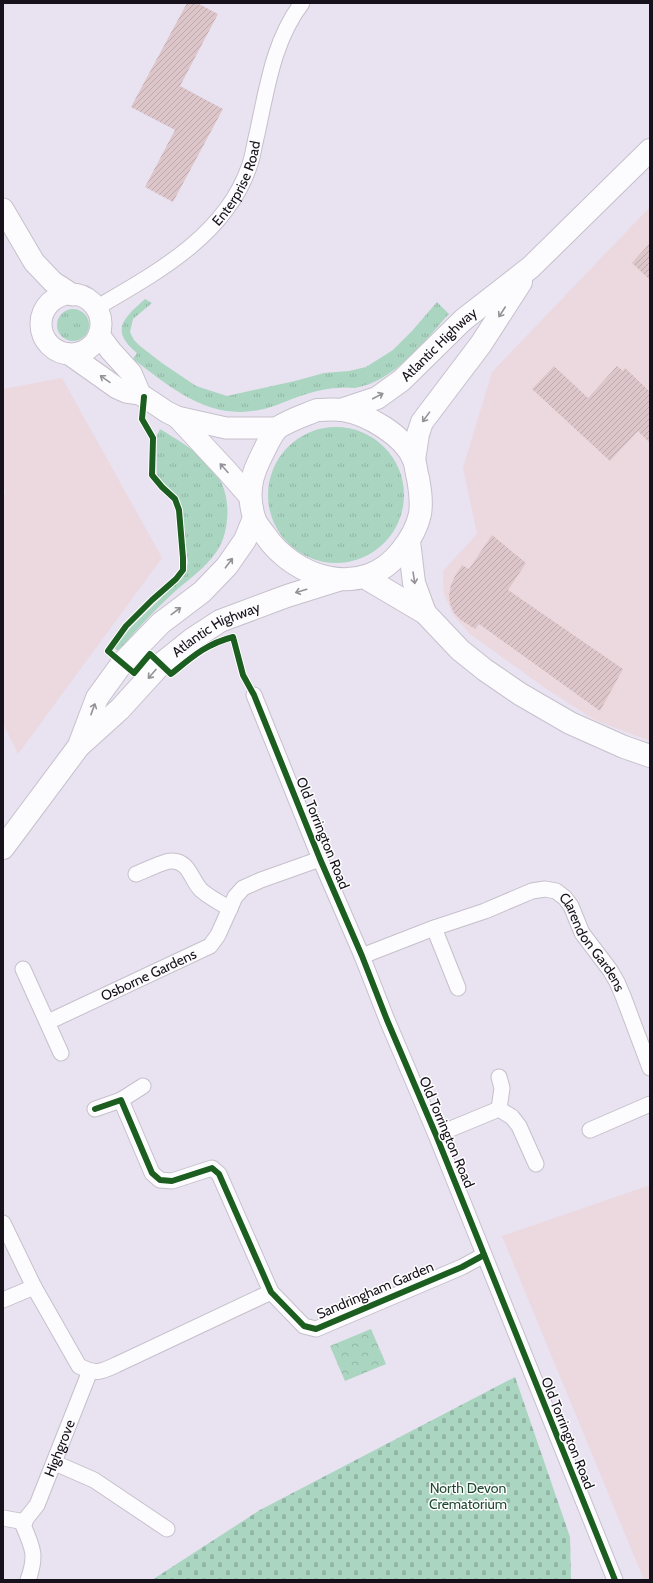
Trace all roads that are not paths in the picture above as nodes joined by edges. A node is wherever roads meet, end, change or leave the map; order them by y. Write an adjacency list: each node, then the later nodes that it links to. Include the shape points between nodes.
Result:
1 (302, 3): 7 (street, Enterprise Road, via 285,28 274,58 249,167 225,212 201,238 181,254)
2 (650, 150): 5 (main road, Atlantic Highway)
3 (3, 209): 4 (main road)
4 (34, 262): 6 (main road, via 53,282); 8 (main road, via 39,280)
5 (530, 267): 12 (main road, Atlantic Highway, one-way to 5, via 377,398 402,380 463,320); 15 (main road, Atlantic Highway, one-way to 15, via 481,344 422,422)
6 (73, 295): 7 (main road, via 82,296); 8 (main road, via 53,300)
7 (96, 308): 9 (main road, via 100,321)
8 (42, 318): 10 (main road, via 44,338 59,352)
9 (99, 335): 10 (main road, via 88,350); 11 (main road, via 131,373)
10 (69, 354): 11 (main road, one-way to 10, via 117,388)
11 (140, 394): 13 (main road)
12 (341, 410): 14 (main road, via 318,410); 15 (main road, via 358,414 388,430)
13 (177, 417): 14 (main road, via 226,428); 16 (main road, one-way to 13)
14 (278, 428): 16 (main road, via 254,471)
15 (414, 460): 18 (main road, via 421,491 421,504)
16 (250, 497): 17 (main road)
17 (254, 518): 20 (main road, via 272,546 292,562); 23 (main road, Atlantic Highway, one-way to 17, via 97,698 123,662 161,623 202,592 227,566 245,540)
18 (409, 541): 19 (main road, via 387,566); 21 (main road, one-way to 21, via 414,583)
19 (364, 578): 20 (main road); 21 (main road)
20 (338, 580): 23 (main road, Atlantic Highway, one-way to 23, via 220,621 161,664 120,709)
21 (425, 613): 24 (main road, via 460,650 520,694 570,723)
22 (254, 695): 26 (street, Old Torrington Road)
23 (79, 746): 25 (main road, Atlantic Highway)
24 (650, 756)
25 (3, 848)
26 (320, 859): 28 (street, Osborne Gardens, via 243,888); 30 (street, Old Torrington Road)
27 (136, 874): 28 (street, via 171,861 178,862 185,866 200,889)
28 (230, 908): 33 (street, Osborne Gardens, via 210,946)
29 (434, 928): 30 (street, Clarendon Gardens); 32 (street); 35 (street, Clarendon Gardens, via 532,891 556,891 571,906 582,933 617,982)
30 (362, 956): 43 (street, Old Torrington Road)
31 (23, 969): 33 (street)
32 (458, 988)
33 (48, 1022): 34 (street)
34 (61, 1053)
35 (650, 1068)
36 (499, 1077): 41 (street, via 502,1088)
37 (143, 1086): 38 (street)
38 (121, 1100): 40 (street); 48 (street, Sandringham Garden, via 152,1173 160,1180 172,1181 212,1168 219,1174)
39 (650, 1104): 42 (street)
40 (95, 1109)
41 (499, 1109): 43 (street); 44 (street, via 512,1117 519,1126)
42 (590, 1130)
43 (436, 1135): 46 (street, Old Torrington Road)
44 (536, 1164)
45 (3, 1223): 47 (street)
46 (484, 1256): 48 (street, Sandringham Garden, via 316,1329 304,1326); 56 (street, Old Torrington Road)
47 (34, 1287): 49 (street); 50 (street, via 78,1366)
48 (271, 1292): 50 (street, via 105,1370)
49 (3, 1300)
50 (90, 1372): 51 (street, Highgrove)
51 (54, 1463): 53 (street, Highgrove, via 38,1504); 54 (street, via 94,1480)
52 (3, 1518): 53 (street)
53 (24, 1522): 55 (street, via 34,1553)
54 (167, 1529)
55 (28, 1580)
56 (615, 1580)

